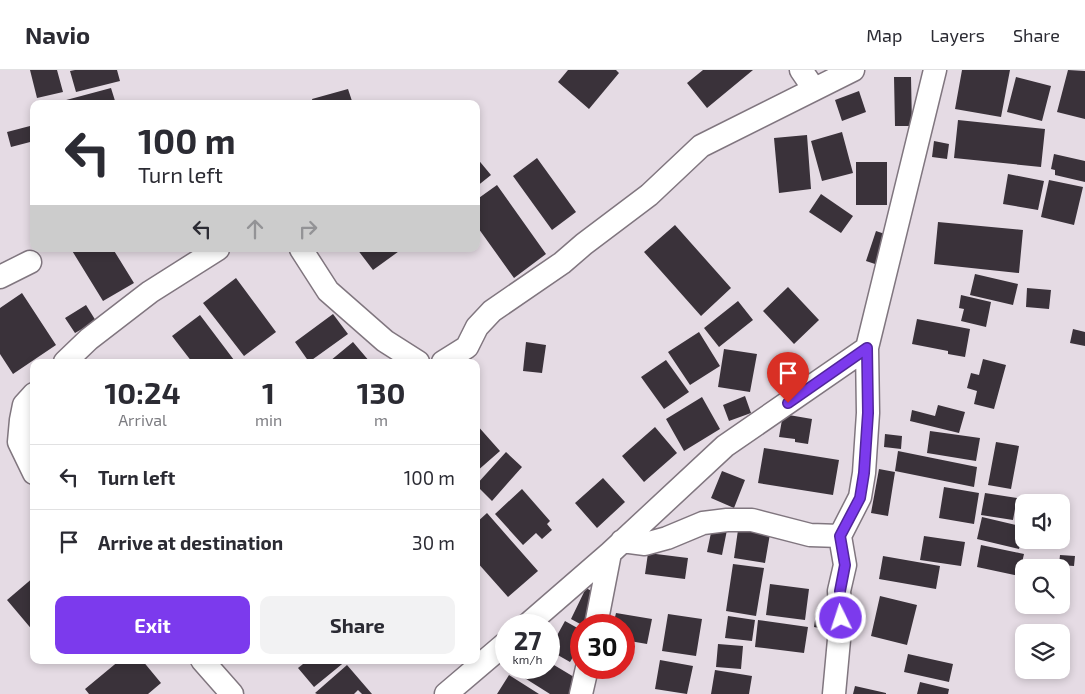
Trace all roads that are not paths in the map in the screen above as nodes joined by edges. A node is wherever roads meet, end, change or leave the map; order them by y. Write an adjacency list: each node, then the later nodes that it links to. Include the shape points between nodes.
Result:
1 (800, 70): 4 (street)
2 (853, 70): 4 (street)
3 (935, 70): 9 (street)
4 (814, 89): 12 (street, via 701,146 649,195 562,263 492,311 477,327 467,347)
5 (213, 252): 10 (street, via 150,292)
6 (303, 252): 11 (street, via 328,291 385,341)
7 (30, 262): 8 (street)
8 (0, 276)
9 (867, 348): 15 (street, via 868,413 864,473 860,498); 16 (street, via 725,446)
10 (68, 359)
11 (413, 359)
12 (447, 359)
13 (30, 398): 14 (street, via 24,405 19,442)
14 (30, 464)
15 (840, 536): 16 (street, via 810,535 752,520 727,520 703,523 645,544); 25 (street, via 845,565 840,591 841,618)
16 (616, 547): 17 (street); 18 (street)
17 (540, 614)
18 (599, 614)
19 (495, 652): 23 (street)
20 (206, 664): 22 (street)
21 (584, 679): 24 (street)
22 (232, 694)
23 (446, 694)
24 (581, 694)
25 (834, 694)

